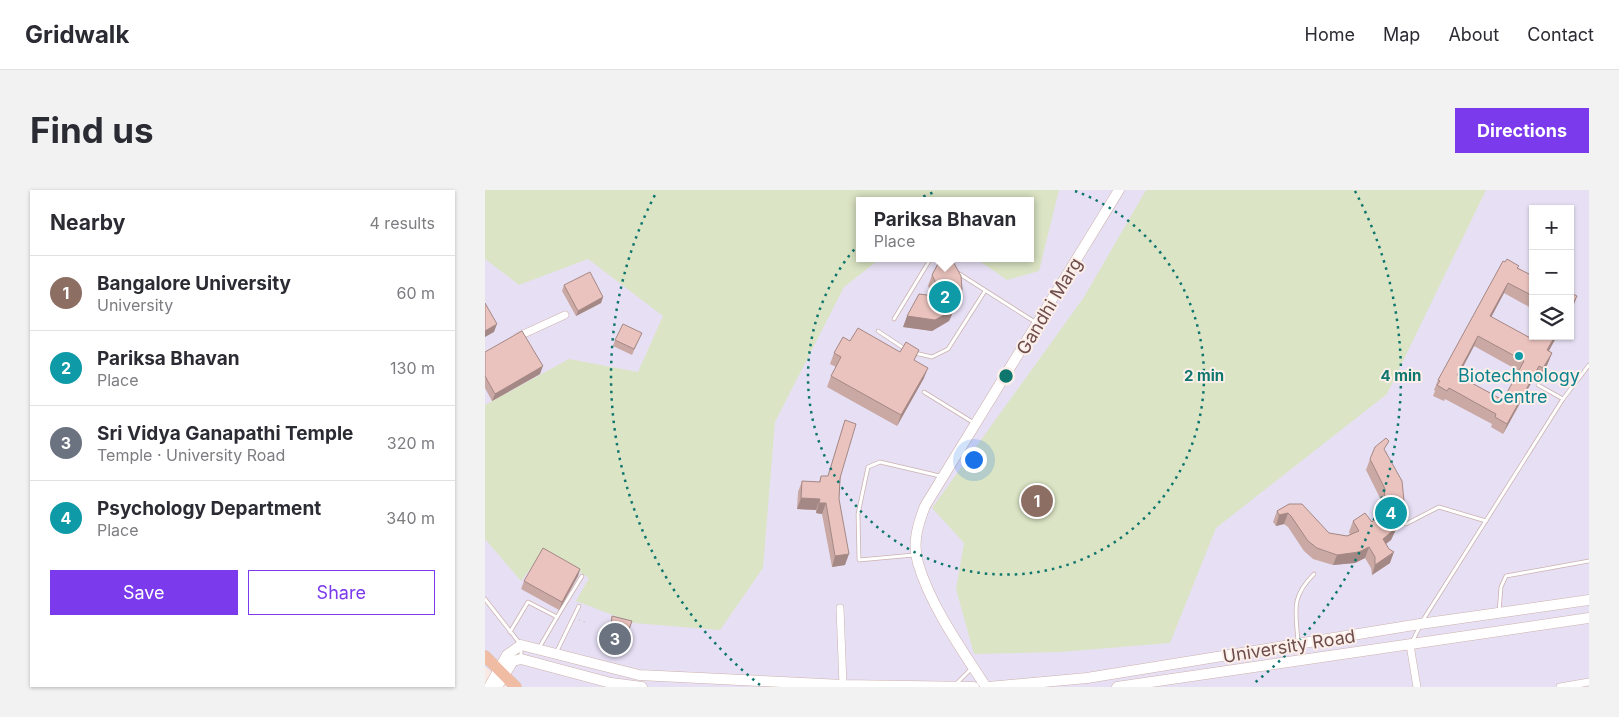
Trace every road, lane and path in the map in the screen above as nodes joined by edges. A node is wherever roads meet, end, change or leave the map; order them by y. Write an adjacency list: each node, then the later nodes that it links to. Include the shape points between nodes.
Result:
1 (1119, 190): 9 (main road, Gandhi Marg)
2 (930, 262): 8 (lane)
3 (939, 262): 4 (lane)
4 (949, 268)
5 (956, 272): 6 (lane)
6 (985, 290): 9 (lane); 10 (lane, via 948,349 932,357 907,350)
7 (565, 315): 11 (street)
8 (894, 319)
9 (1038, 324): 16 (main road, Gandhi Marg)
10 (878, 332)
11 (512, 340)
12 (1589, 365): 15 (lane)
13 (1538, 385): 15 (lane)
14 (924, 392): 16 (lane)
15 (1563, 399): 18 (lane)
16 (976, 425): 17 (main road, Gandhi Marg)
17 (943, 477): 20 (main road, Gandhi Marg, via 925,506 917,527); 20 (lane, via 880,462 868,467 858,514 859,560)
18 (1486, 521): 19 (lane, via 1439,507); 33 (lane)
19 (1406, 524)
20 (917, 555): 42 (main road, Gandhi Marg, via 941,616)
21 (1589, 561): 28 (lane, via 1506,576 1501,587)
22 (1314, 574): 35 (lane, via 1298,594)
23 (581, 576): 29 (lane)
24 (485, 599): 34 (lane)
25 (1589, 600): 28 (main road, University Road)
26 (579, 606): 30 (lane)
27 (840, 608): 47 (street)
28 (1498, 613): 33 (main road, University Road)
29 (557, 617): 34 (lane, via 529,602); 38 (lane)
30 (573, 618): 32 (path); 40 (lane)
31 (1589, 618): 37 (main road, University Road)
32 (587, 623)
33 (1420, 624): 35 (main road, University Road); 37 (lane)
34 (510, 632): 36 (lane)
35 (1298, 644): 54 (main road, University Road, via 1087,678)
36 (521, 645): 38 (main road); 41 (lane); 44 (main road, via 513,649)
37 (1410, 645): 55 (main road, University Road); 56 (street)
38 (538, 650): 40 (main road)
39 (485, 656): 44 (main road)
40 (560, 657): 43 (main road); 46 (main road, via 639,676)
41 (521, 659): 43 (main road); 44 (main road)
42 (973, 666): 52 (lane); 54 (main road, Gandhi Marg)
43 (561, 670): 51 (main road)
44 (501, 671): 48 (main road); 49 (main road); 50 (main road)
45 (1589, 682): 57 (street)
46 (746, 684): 47 (main road)
47 (843, 685): 52 (main road)
48 (489, 687)
49 (497, 687)
50 (517, 687)
51 (642, 687)
52 (954, 687): 53 (main road)
53 (974, 687)
54 (987, 687)
55 (1117, 687)
56 (1417, 687)
57 (1560, 687)

